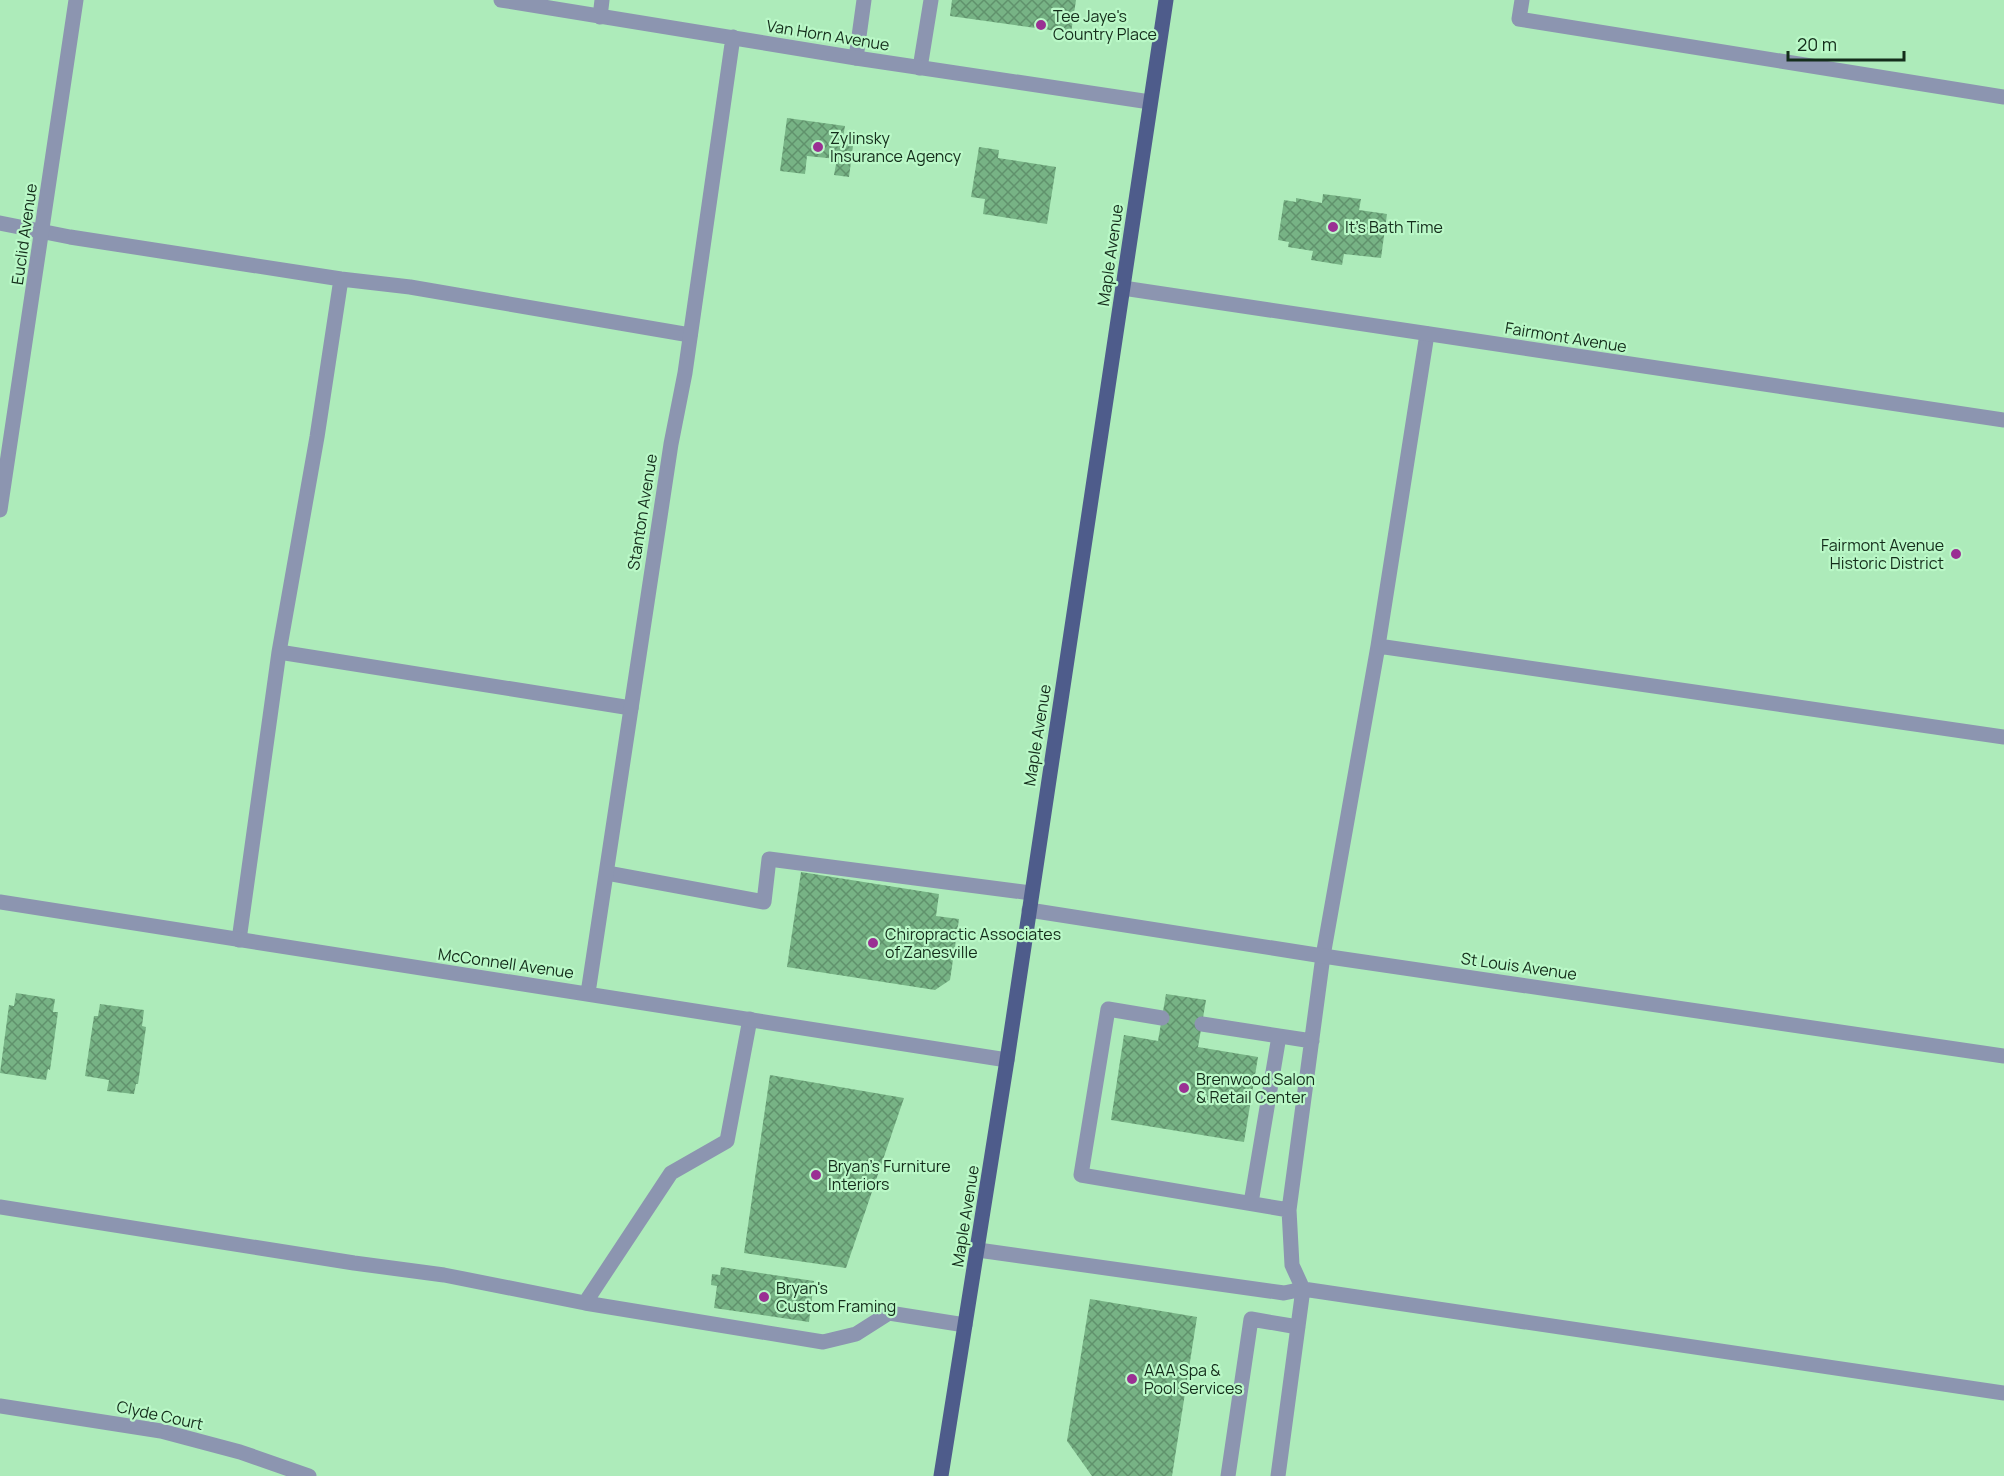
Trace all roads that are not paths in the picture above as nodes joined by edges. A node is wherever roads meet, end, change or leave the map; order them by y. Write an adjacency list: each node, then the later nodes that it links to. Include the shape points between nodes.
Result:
1 (76, 0): 15 (street, Euclid Avenue)
2 (501, 0): 8 (street, Van Horn Avenue)
3 (602, 0): 8 (street)
4 (864, 0): 10 (street)
5 (932, 0): 11 (street)
6 (1166, 0): 13 (main road, Maple Avenue)
7 (1522, 0): 12 (street, via 1519,19)
8 (600, 17): 9 (street, Van Horn Avenue)
9 (733, 37): 10 (street, Van Horn Avenue); 19 (street, Stanton Avenue)
10 (856, 58): 11 (street, Van Horn Avenue)
11 (920, 68): 13 (street, Van Horn Avenue)
12 (2004, 97)
13 (1150, 102): 17 (main road, Maple Avenue)
14 (0, 223): 15 (street)
15 (42, 232): 16 (street); 21 (street, Euclid Avenue)
16 (341, 279): 19 (street, via 410,286); 23 (street)
17 (1123, 288): 18 (street, Fairmont Avenue); 27 (main road, Maple Avenue)
18 (1427, 334): 20 (street, Fairmont Avenue); 22 (street)
19 (690, 335): 24 (street, Stanton Avenue)
20 (2004, 420)
21 (0, 510)
22 (1378, 646): 25 (street); 31 (street)
23 (279, 652): 24 (street); 30 (street)
24 (631, 708): 26 (street, Stanton Avenue)
25 (2004, 737)
26 (607, 873): 27 (street, via 764,902 769,859); 32 (street, Stanton Avenue)
27 (1031, 893): 29 (main road, Maple Avenue)
28 (0, 903): 30 (street, McConnell Avenue)
29 (1029, 910): 31 (street, St Louis Avenue); 39 (main road, Maple Avenue)
30 (239, 940): 32 (street, McConnell Avenue)
31 (1323, 956): 37 (street); 38 (street, St Louis Avenue)
32 (588, 993): 34 (street, McConnell Avenue)
33 (1162, 1018): 40 (street, via 1108,1010 1081,1175)
34 (750, 1019): 39 (street, McConnell Avenue); 45 (street, via 728,1141 671,1173)
35 (1202, 1024): 36 (street)
36 (1279, 1036): 37 (street); 40 (street)
37 (1312, 1041): 42 (street)
38 (2004, 1056)
39 (1007, 1060): 43 (main road, Maple Avenue)
40 (1251, 1203): 42 (street)
41 (0, 1207): 45 (street, via 444,1275)
42 (1289, 1210): 44 (street, via 1292,1265)
43 (978, 1250): 44 (street, via 1284,1293); 46 (main road, Maple Avenue)
44 (1303, 1289): 47 (street); 48 (street)
45 (585, 1302): 46 (street, via 823,1342 856,1334 889,1313)
46 (964, 1325): 51 (main road, Maple Avenue)
47 (1298, 1327): 52 (street, via 1251,1319); 53 (street)
48 (2004, 1393)
49 (0, 1406): 50 (street, Clyde Court, via 161,1431)
50 (309, 1476)
51 (941, 1476)
52 (1228, 1476)
53 (1278, 1476)

